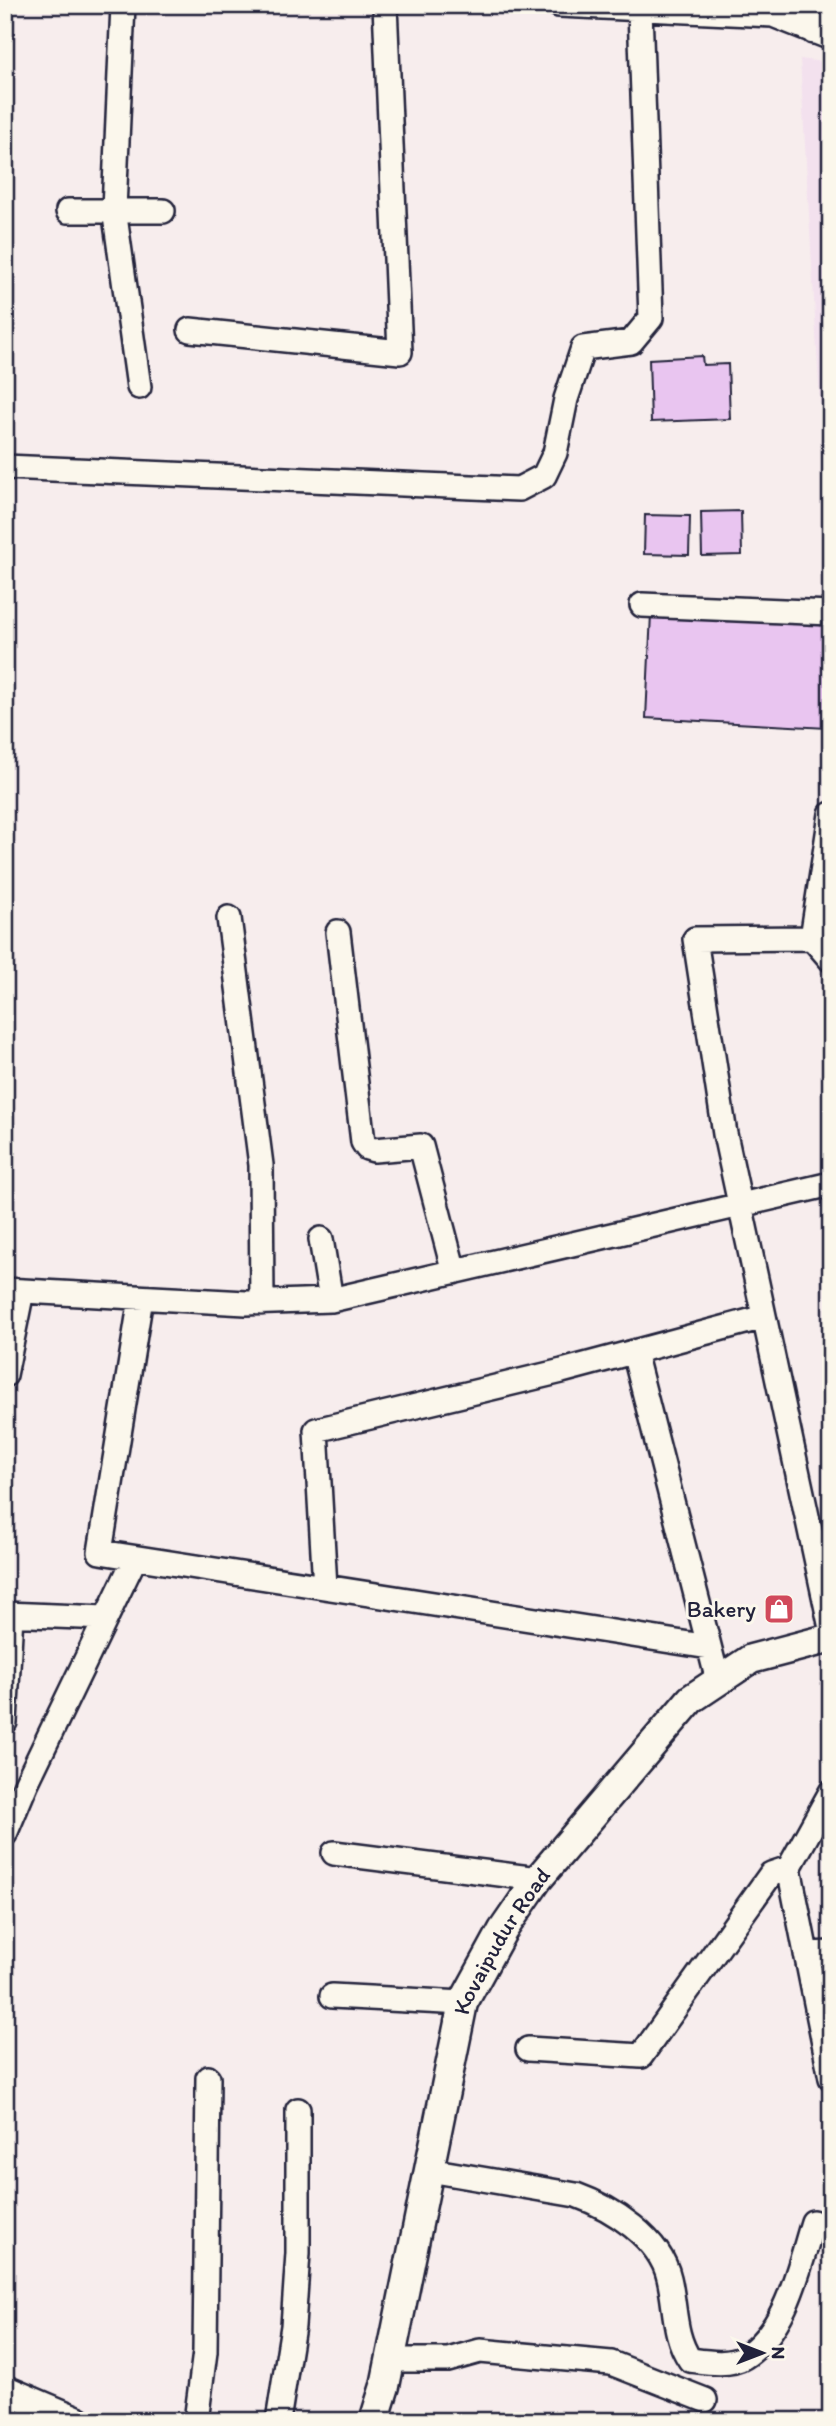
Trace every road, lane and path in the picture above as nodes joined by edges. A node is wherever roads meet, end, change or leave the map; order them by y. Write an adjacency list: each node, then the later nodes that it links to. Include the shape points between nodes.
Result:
1 (123, 5): 7 (street)
2 (385, 5): 10 (street, via 400,352)
3 (814, 5): 6 (street)
4 (567, 6): 5 (street)
5 (640, 10): 6 (street, via 773,15); 12 (street, via 651,318 631,342 583,348 555,453 544,476 519,489)
6 (822, 35)
7 (114, 209): 8 (street); 9 (street); 11 (street)
8 (68, 211)
9 (163, 211)
10 (190, 330)
11 (139, 387)
12 (5, 467)
13 (642, 605): 14 (street)
14 (831, 612)
15 (831, 814): 18 (street)
16 (229, 918): 27 (street, via 261,1165)
17 (338, 932): 23 (street, via 363,1142 374,1150 421,1146)
18 (812, 938): 19 (street); 21 (street, via 695,939)
19 (831, 960)
20 (831, 1184): 21 (street)
21 (740, 1207): 23 (street); 28 (street)
22 (321, 1239): 26 (street)
23 (454, 1272): 26 (street)
24 (14, 1290): 25 (street); 30 (street)
25 (141, 1298): 27 (street); 31 (street, via 100,1552)
26 (331, 1300): 27 (street)
27 (262, 1303)
28 (764, 1317): 29 (street); 35 (street)
29 (634, 1352): 32 (street, via 316,1430); 37 (street)
30 (5, 1374)
31 (135, 1558): 32 (street); 34 (street)
32 (325, 1587): 37 (street)
33 (8, 1615): 34 (street); 39 (street)
34 (106, 1618): 41 (street)
35 (831, 1628)
36 (831, 1638): 38 (main road, Kovaipudur Road, via 751,1659)
37 (709, 1647): 38 (street)
38 (718, 1681): 44 (main road, Kovaipudur Road, via 691,1699)
39 (5, 1723)
40 (831, 1792): 43 (street)
41 (5, 1834)
42 (334, 1853): 44 (street)
43 (789, 1868): 46 (street); 49 (street, via 771,1874 640,2056)
44 (538, 1878): 48 (main road, Kovaipudur Road, via 502,1930)
45 (831, 1953): 46 (street)
46 (806, 1954): 51 (street)
47 (332, 1996): 48 (street)
48 (463, 2003): 53 (main road, Kovaipudur Road)
49 (528, 2049)
50 (208, 2078): 59 (street, via 205,2352)
51 (831, 2078)
52 (298, 2110): 60 (street, via 298,2253)
53 (429, 2170): 54 (street, via 576,2195 620,2216 662,2257 679,2344 690,2360 713,2363 743,2358 769,2333 795,2284); 55 (main road, Kovaipudur Road)
54 (813, 2222)
55 (388, 2373): 57 (street, via 480,2351 611,2363); 61 (main road, Kovaipudur Road); 62 (main road, Kovaipudur Road); 63 (main road, Kovaipudur Road)
56 (5, 2390): 58 (main road)
57 (705, 2400)
58 (78, 2421)
59 (196, 2421)
60 (278, 2421)
61 (364, 2421)
62 (374, 2421)
63 (380, 2421)

